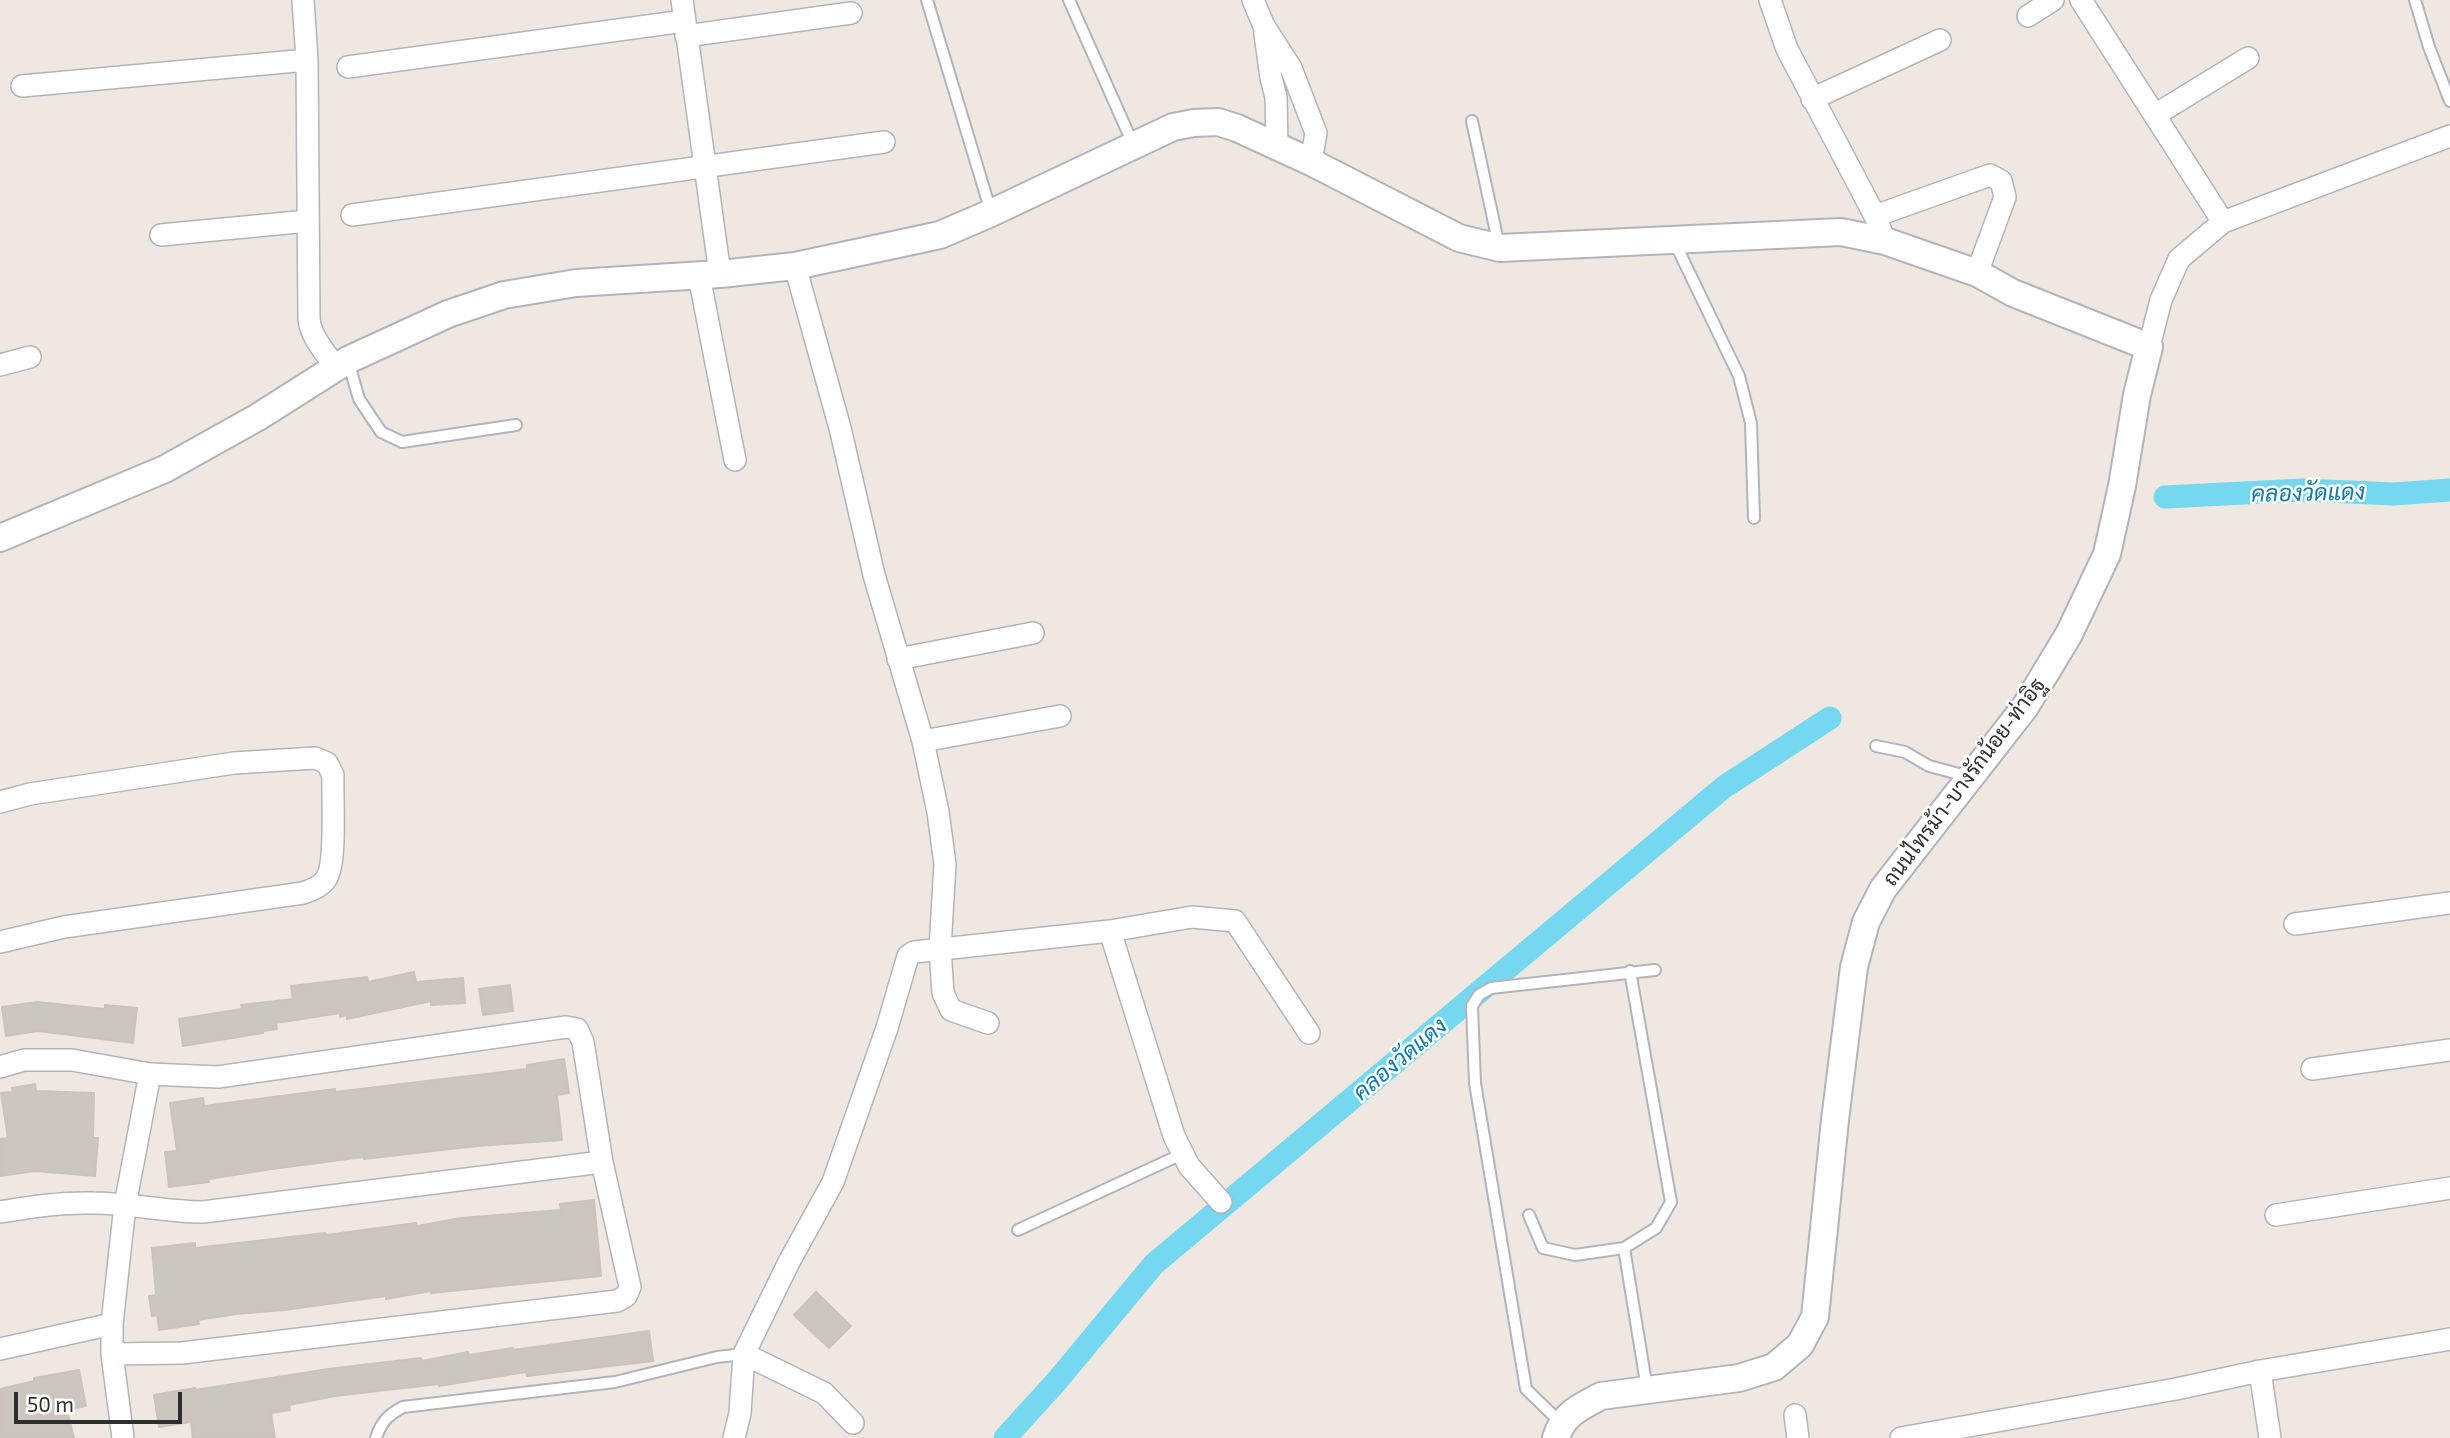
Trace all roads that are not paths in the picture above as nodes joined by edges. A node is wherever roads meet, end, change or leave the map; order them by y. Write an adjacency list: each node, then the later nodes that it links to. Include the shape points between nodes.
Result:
1 (303, 0): 15 (street)
2 (927, 0): 28 (lane)
3 (1069, 0): 24 (lane)
4 (1253, 0): 12 (street)
5 (1770, 0): 18 (street)
6 (2053, 0): 10 (street)
7 (2081, 0): 20 (street)
8 (2415, 0): 19 (lane)
9 (851, 13): 11 (street)
10 (2028, 16)
11 (684, 19): 16 (street); 27 (street)
12 (1264, 26): 25 (street, via 1276,97); 26 (street, via 1291,68 1316,133)
13 (1940, 40): 18 (street)
14 (2248, 58): 20 (street)
15 (307, 60): 17 (street); 31 (street)
16 (348, 67)
17 (22, 86)
18 (1812, 99): 30 (street)
19 (2450, 101)
20 (2155, 115): 32 (street)
21 (1472, 121): 36 (lane)
22 (2450, 136): 32 (street, ถนนไทรม้า-บางรักน้อย-ท่าอิฐ)
23 (884, 142): 27 (street)
24 (1133, 144): 25 (street, via 1173,127 1218,122); 28 (street)
25 (1277, 146): 26 (street)
26 (1311, 162): 36 (street, via 1459,238)
27 (705, 167): 29 (street); 39 (street)
28 (992, 213): 37 (street, via 940,235)
29 (352, 215)
30 (1875, 216): 35 (street); 38 (street, via 1990,174 2001,181 2005,197)
31 (307, 222): 33 (street); 42 (street, via 310,328)
32 (2223, 222): 40 (street, ถนนไทรม้า-บางรักน้อย-ท่าอิฐ, via 2179,260 2161,300)
33 (161, 235)
34 (1672, 239): 35 (street, via 1841,232); 36 (street); 46 (lane, via 1740,376 1751,423)
35 (1885, 241): 38 (street)
36 (1500, 248)
37 (795, 266): 39 (street); 49 (street)
38 (1977, 273): 40 (street, via 2013,293)
39 (710, 275): 42 (street, via 576,283 504,295 448,314); 45 (street)
40 (2149, 347): 53 (street, ถนนไทรม้า-บางรักน้อย-ท่าอิฐ, via 2107,554 2069,634 2025,707)
41 (30, 356): 43 (street)
42 (342, 364): 44 (lane, via 381,432 402,442); 47 (street, via 165,469)
43 (0, 365)
44 (516, 425)
45 (735, 460)
46 (1754, 518)
47 (0, 538)
48 (1033, 633): 49 (street)
49 (898, 659): 51 (street)
50 (1060, 716): 51 (street)
51 (923, 741): 59 (street, via 945,864)
52 (1876, 746): 53 (lane)
53 (1970, 777): 84 (street, ถนนไทรม้า-บางรักน้อย-ท่าอิฐ, via 1883,889 1866,922 1854,967 1815,1317 1800,1345 1774,1367 1738,1378)
54 (0, 803): 58 (street, via 30,794 234,763 315,758 327,763 333,775 332,863 319,887 303,893 64,926)
55 (2450, 903): 56 (street)
56 (2295, 924)
57 (1110, 931): 59 (street); 63 (street, via 1192,917 1235,921); 68 (street)
58 (0, 942)
59 (940, 949): 62 (street, via 947,1005); 82 (street, via 908,956 833,1182)
60 (1655, 970): 61 (lane)
61 (1630, 971): 77 (lane, via 1671,1202 1656,1228); 87 (lane, via 1491,988 1472,1006 1475,1083 1526,1389)
62 (988, 1023)
63 (1308, 1032)
64 (2450, 1050): 66 (street)
65 (0, 1067): 67 (street, via 23,1060 72,1060)
66 (2312, 1069)
67 (150, 1074): 69 (street, via 218,1077 566,1027 577,1030 583,1042); 72 (street)
68 (1182, 1154): 71 (street); 76 (lane)
69 (602, 1162): 72 (street, via 203,1212); 81 (street, via 630,1287 617,1301 182,1353)
70 (2450, 1188): 75 (street)
71 (1221, 1202)
72 (125, 1205): 73 (street, via 48,1204); 78 (street)
73 (0, 1212)
74 (1529, 1215): 77 (lane, via 1543,1248 1575,1255)
75 (2276, 1215)
76 (1018, 1230)
77 (1624, 1248): 84 (lane)
78 (112, 1324): 80 (street); 81 (street)
79 (2450, 1339): 83 (street)
80 (0, 1349)
81 (112, 1354): 88 (street)
82 (744, 1354): 86 (street, via 824,1393); 89 (lane, via 615,1382 403,1407 381,1423); 90 (street)
83 (2260, 1371): 92 (street); 93 (street)
84 (1647, 1389): 87 (street, ถนนไทรม้า-บางรักน้อย-ท่าอิฐ, via 1601,1396 1582,1406)
85 (1795, 1415): 91 (street)
86 (853, 1423)
87 (1559, 1430)
88 (124, 1438)
89 (376, 1438)
90 (734, 1438)
91 (1798, 1438)
92 (1901, 1438)
93 (2270, 1438)

